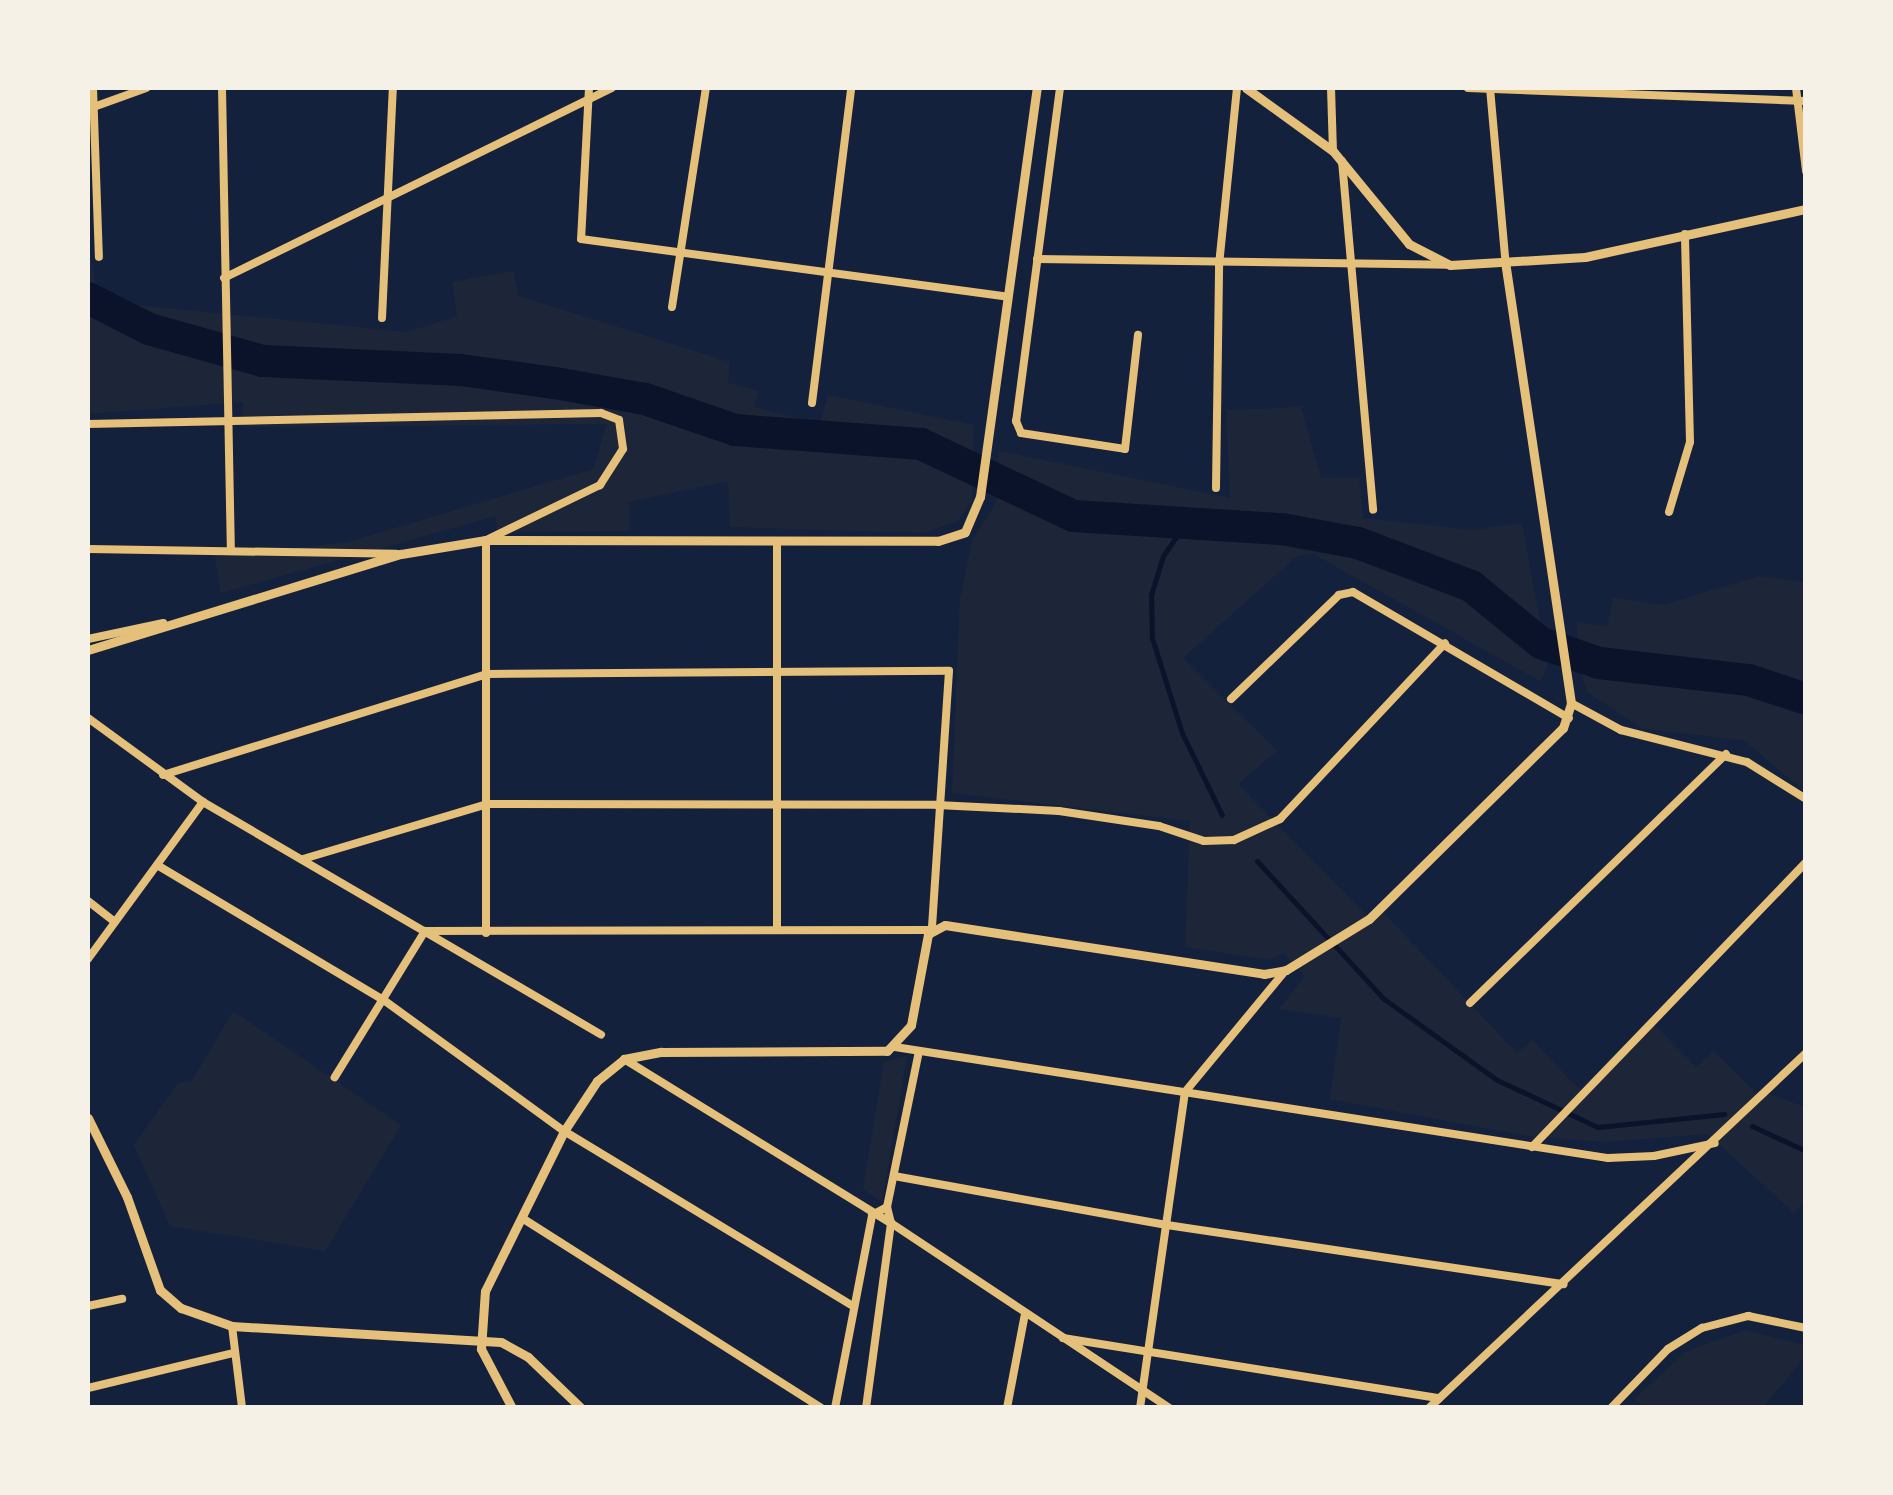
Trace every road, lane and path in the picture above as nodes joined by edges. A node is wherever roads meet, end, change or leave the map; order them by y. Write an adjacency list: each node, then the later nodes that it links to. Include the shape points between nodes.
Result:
1 (93, 88): 20 (street)
2 (146, 88): 20 (street)
3 (222, 88): 35 (street)
4 (393, 88): 24 (street)
5 (588, 88): 18 (street)
6 (612, 88): 18 (street)
7 (706, 88): 27 (street)
8 (850, 88): 34 (street)
9 (1038, 88): 36 (street)
10 (1060, 88): 29 (street)
11 (1236, 88): 30 (street)
12 (1246, 88): 21 (street)
13 (1331, 88): 21 (street)
14 (1468, 88): 15 (street)
15 (1490, 88): 17 (street); 33 (street)
16 (1796, 88): 19 (street)
17 (1642, 92): 19 (street)
18 (589, 99): 24 (street); 27 (street, via 581,238)
19 (1802, 101): 23 (street)
20 (91, 108): 28 (street)
21 (1332, 150): 22 (street)
22 (1342, 161): 31 (street, via 1398,234); 32 (street)
23 (1806, 171)
24 (385, 201): 35 (street); 38 (street)
25 (1806, 208): 26 (street)
26 (1685, 234): 33 (street); 45 (street, via 1690,442)
27 (682, 255): 34 (street); 37 (street)
28 (99, 256)
29 (1037, 259): 30 (street); 39 (street, via 1017,427 1119,451 1128,445)
30 (1219, 265): 32 (street); 43 (street)
31 (1450, 265): 32 (street); 33 (street)
32 (1351, 266): 44 (street)
33 (1506, 266): 58 (street)
34 (828, 274): 36 (street); 40 (street)
35 (224, 278): 41 (street)
36 (1008, 298): 47 (street, via 980,497 965,532 938,541)
37 (672, 307)
38 (382, 318)
39 (1138, 336)
40 (812, 403)
41 (227, 420): 42 (street); 46 (street, via 601,413 623,427 620,459 600,485); 49 (street)
42 (88, 424)
43 (1216, 488)
44 (1373, 510)
45 (1668, 512)
46 (486, 540): 47 (street); 50 (street); 56 (street)
47 (777, 544): 55 (street)
48 (88, 549): 49 (street)
49 (231, 550): 50 (street)
50 (401, 554): 51 (street)
51 (167, 622): 52 (street); 54 (street)
52 (88, 639)
53 (1445, 644): 57 (street, via 1353,592 1340,595); 60 (street); 67 (street, via 1262,832 1204,841 1159,826 1059,811)
54 (88, 650)
55 (777, 672): 56 (street); 66 (street); 67 (street, via 949,671)
56 (487, 674): 62 (street); 65 (street)
57 (1231, 699)
58 (1571, 704): 60 (street); 61 (street, via 1621,730)
59 (88, 718): 62 (street)
60 (1569, 718): 78 (street, via 1360,927)
61 (1726, 754): 63 (street); 80 (street)
62 (163, 776): 64 (street)
63 (1806, 799)
64 (203, 802): 68 (street); 70 (street)
65 (486, 804): 66 (street); 68 (street); 76 (street)
66 (777, 805): 67 (street); 73 (street)
67 (937, 805): 75 (street)
68 (303, 858): 74 (street)
69 (1806, 862): 91 (street)
70 (157, 865): 72 (street); 79 (street)
71 (88, 901): 72 (street)
72 (115, 922): 77 (street)
73 (777, 928): 75 (street); 76 (street)
74 (425, 930): 76 (street); 79 (street); 81 (street)
75 (932, 930): 78 (street, via 958,926 1264,974); 82 (street, via 911,1025)
76 (486, 933)
77 (88, 959)
78 (1286, 970): 87 (street)
79 (385, 1001): 86 (street); 89 (street)
80 (1470, 1003)
81 (600, 1035)
82 (894, 1047): 83 (street); 85 (street, via 871,1056 661,1052)
83 (919, 1051): 87 (street); 92 (street)
84 (1806, 1054): 90 (street)
85 (624, 1059): 89 (street, via 598,1081); 94 (street)
86 (335, 1077)
87 (1186, 1092): 91 (street); 97 (street)
88 (88, 1118): 103 (street, via 127,1197 160,1290 205,1320)
89 (564, 1131): 95 (street); 100 (street)
90 (1715, 1142): 91 (street, via 1632,1158); 98 (street)
91 (1532, 1147)
92 (894, 1176): 93 (street); 97 (street)
93 (887, 1207): 94 (street); 96 (street)
94 (872, 1215): 96 (street); 100 (street)
95 (522, 1218): 106 (street, via 486,1292); 115 (street)
96 (891, 1224): 102 (street); 117 (street)
97 (1167, 1225): 98 (street); 107 (street)
98 (1564, 1284): 111 (street)
99 (122, 1298): 101 (street)
100 (850, 1305): 116 (street)
101 (88, 1306)
102 (1026, 1314): 105 (street); 118 (street)
103 (232, 1326): 106 (street); 108 (street)
104 (1806, 1328): 122 (street, via 1763,1316 1733,1318 1668,1349)
105 (1060, 1338): 107 (street); 110 (street)
106 (480, 1339): 113 (street, via 488,1370); 114 (street, via 520,1351)
107 (1148, 1352): 110 (street); 111 (street)
108 (234, 1353): 109 (street); 112 (street)
109 (88, 1388)
110 (1143, 1392): 119 (street); 120 (street)
111 (1439, 1398): 121 (street)
112 (242, 1408)
113 (512, 1408)
114 (581, 1408)
115 (821, 1408)
116 (835, 1408)
117 (866, 1408)
118 (1007, 1408)
119 (1140, 1408)
120 (1169, 1408)
121 (1429, 1408)
122 (1611, 1408)

